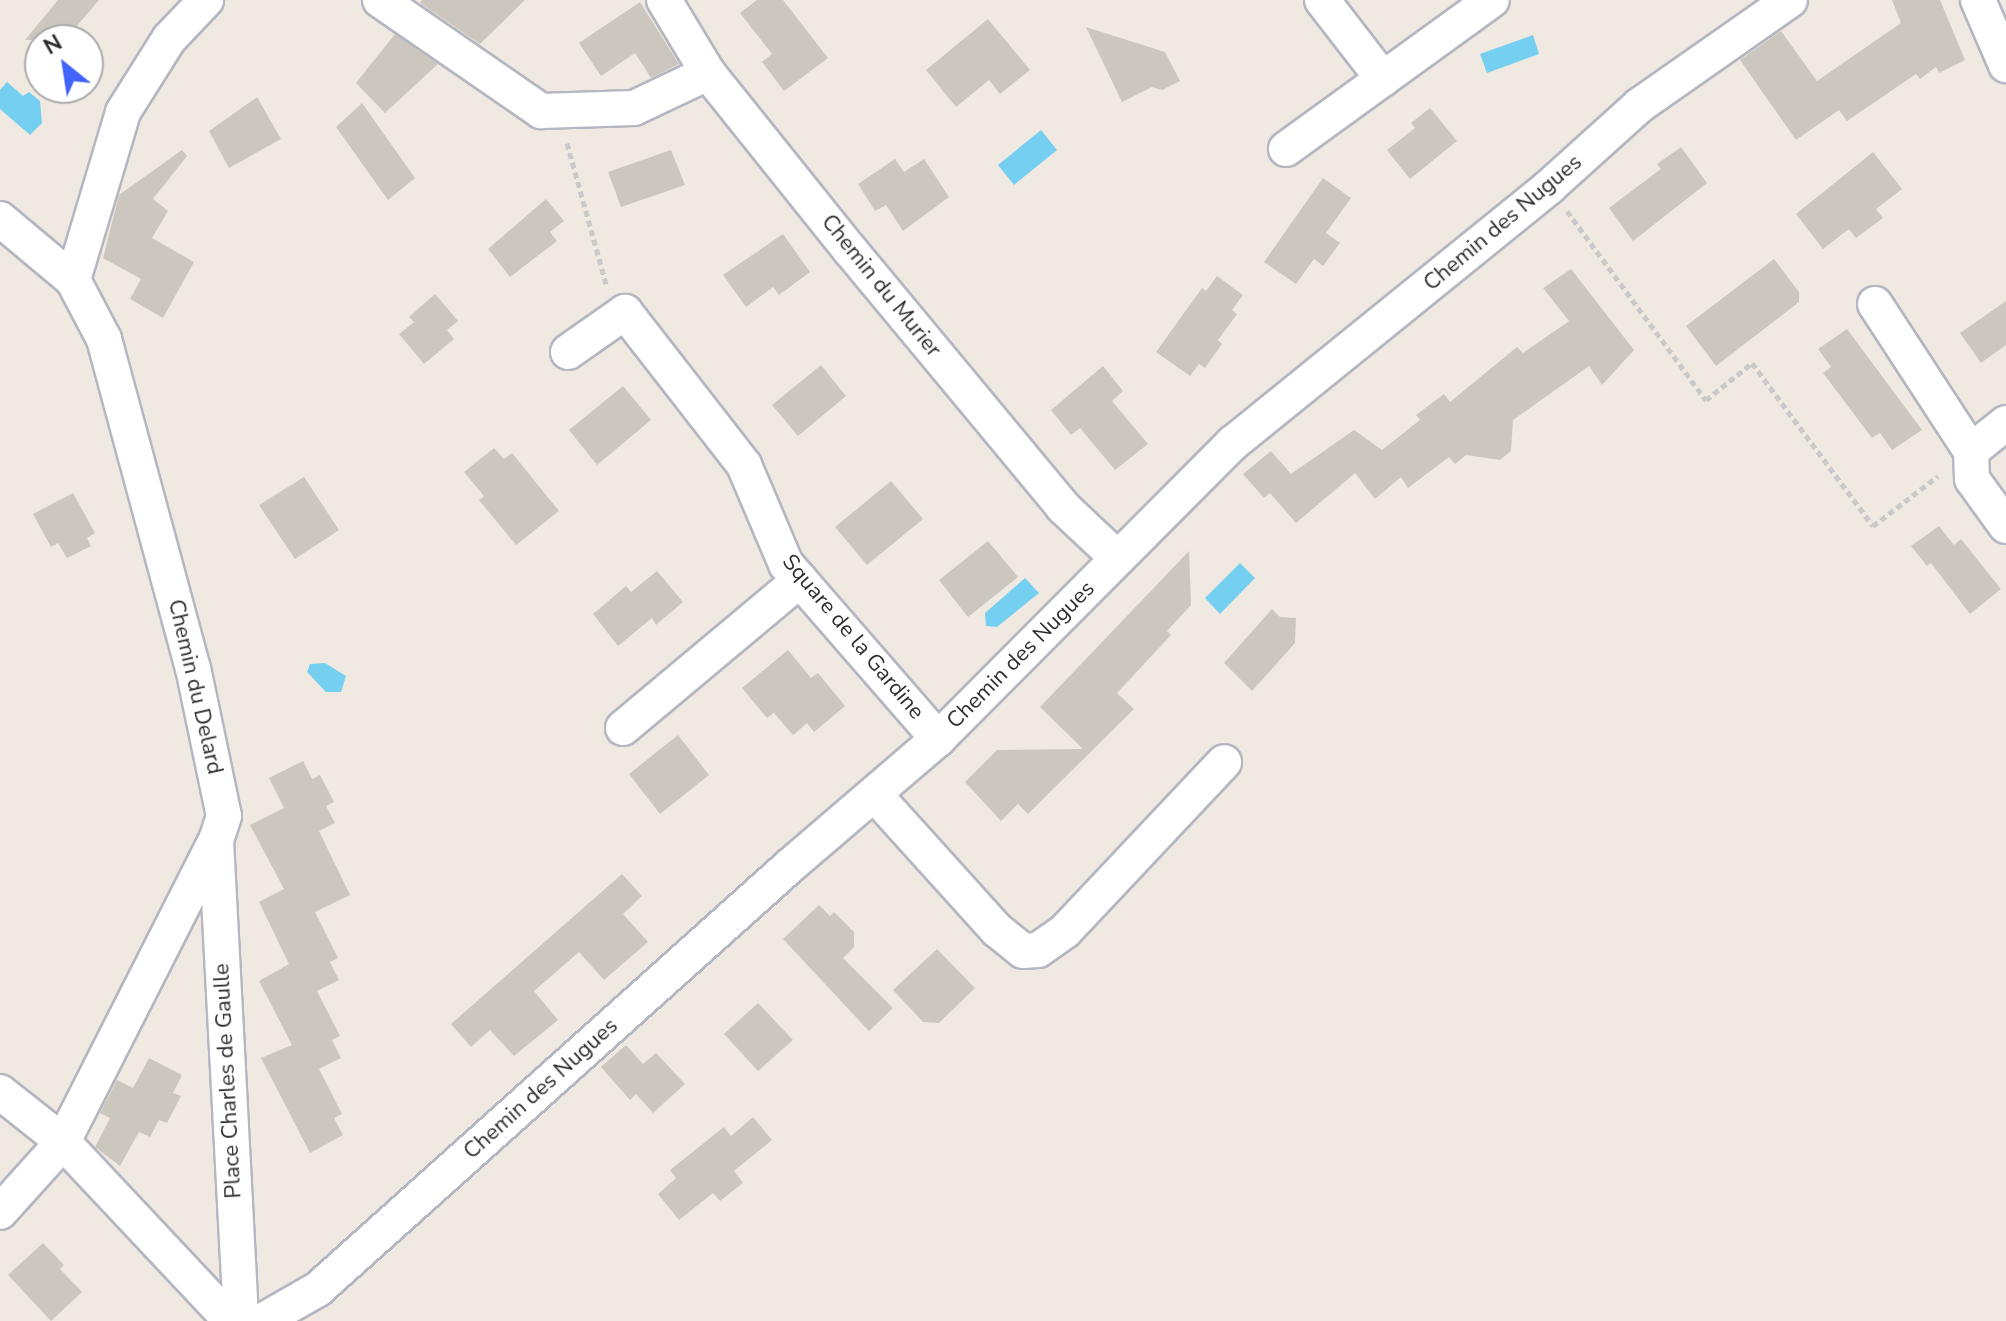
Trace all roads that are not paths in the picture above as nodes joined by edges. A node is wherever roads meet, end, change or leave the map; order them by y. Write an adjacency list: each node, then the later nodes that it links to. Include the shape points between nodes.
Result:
1 (206, 0): 13 (street, via 169,39 123,112)
2 (380, 0): 9 (street, via 541,111 634,108)
3 (664, 0): 9 (street, Chemin du Murier)
4 (1322, 0): 10 (street)
5 (1492, 0): 10 (street)
6 (1790, 0): 19 (street, Chemin des Nugues, via 1640,105 1549,187 1233,443)
7 (1978, 0): 8 (street)
8 (2006, 65)
9 (708, 73): 19 (street, Chemin du Murier, via 1063,507)
10 (1383, 79): 11 (street)
11 (1286, 149)
12 (0, 219): 13 (street)
13 (73, 280): 25 (street, Chemin du Delard, via 104,339 193,668 224,816)
14 (1875, 304): 17 (street)
15 (568, 352): 20 (street, Square de la Gardine, via 625,312 744,465 786,564)
16 (2006, 423): 17 (street)
17 (1971, 451): 18 (street, via 1972,479)
18 (2006, 526)
19 (1116, 557): 22 (street, Chemin des Nugues)
20 (800, 580): 21 (street); 22 (street, Square de la Gardine)
21 (623, 728)
22 (938, 739): 24 (street, Chemin des Nugues)
23 (1224, 762): 24 (street, via 1065,931 1038,950 1023,951 997,930)
24 (875, 795): 31 (street, Chemin des Nugues, via 318,1289)
25 (216, 840): 27 (street, Chemin du Delard); 30 (street, Place Charles de Gaulle)
26 (0, 1092): 27 (street)
27 (63, 1142): 28 (street, Chemin du Delard); 29 (street)
28 (0, 1212)
29 (231, 1321)
30 (241, 1321)
31 (262, 1321)

